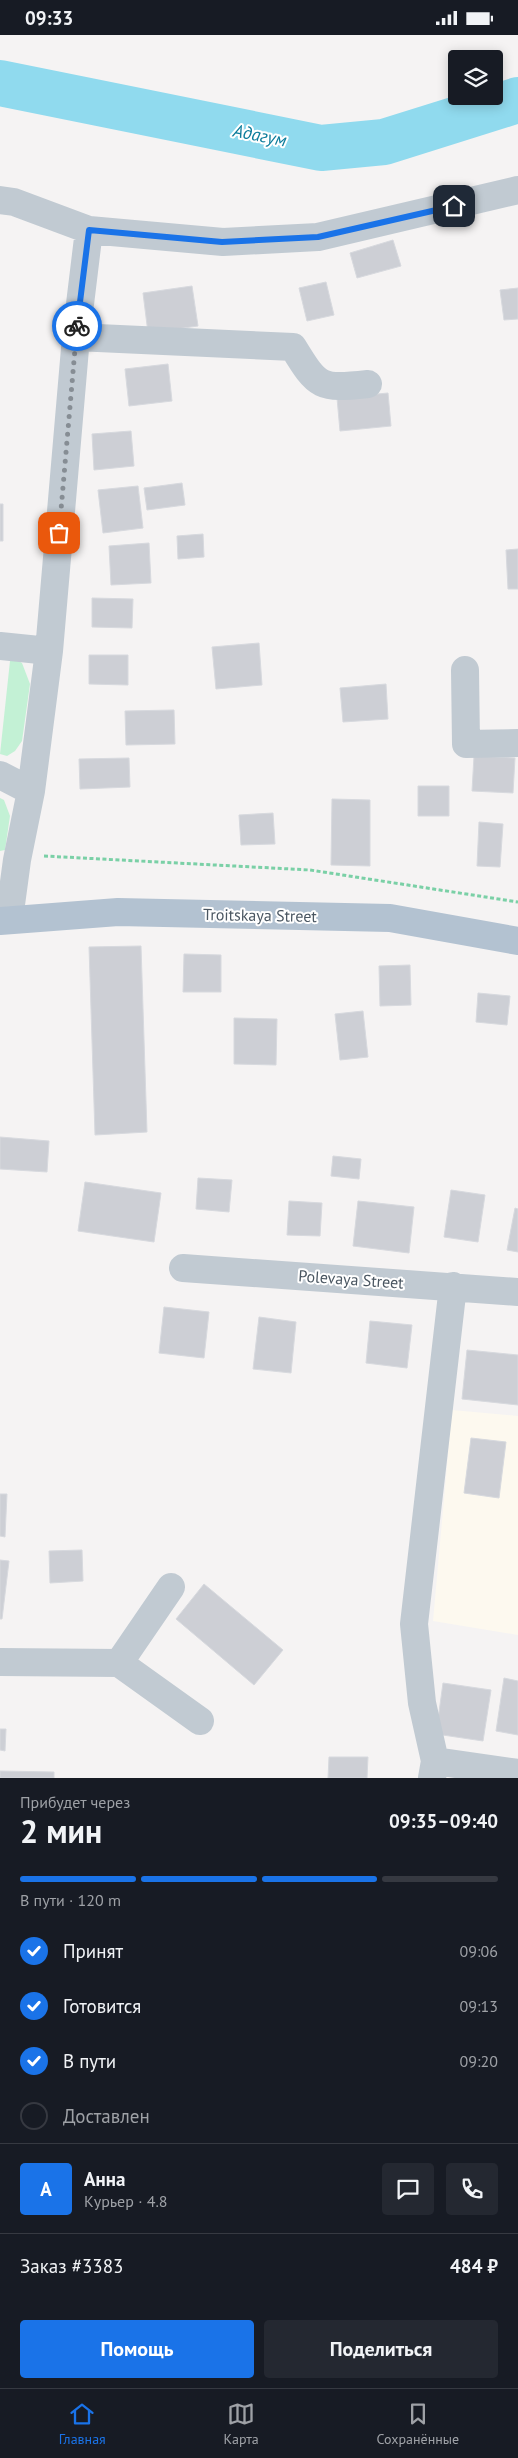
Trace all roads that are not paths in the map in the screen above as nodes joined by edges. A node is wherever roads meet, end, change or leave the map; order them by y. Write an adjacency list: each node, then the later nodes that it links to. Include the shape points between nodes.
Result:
1 (518, 190): 3 (street, via 318,237 222,242)
2 (0, 201): 3 (street, via 14,201)
3 (89, 230): 4 (street)
4 (76, 337): 5 (street, via 293,347 311,377 333,388); 7 (street)
5 (368, 384)
6 (0, 646): 7 (street)
7 (49, 651): 11 (street)
8 (465, 670): 9 (street, via 466,744)
9 (518, 743)
10 (0, 775): 11 (street)
11 (31, 791): 12 (street)
12 (5, 920): 13 (main road, Troitskaya Street, via 118,911 390,918)
13 (518, 941)
14 (183, 1268): 15 (street, Polevaya Street)
15 (453, 1286): 16 (street, Polevaya Street); 21 (street, via 414,1624 422,1703)
16 (518, 1292)
17 (170, 1587): 19 (street)
18 (0, 1662): 19 (street)
19 (119, 1663): 20 (street)
20 (200, 1721)
21 (434, 1769): 22 (street)
22 (518, 1773)

